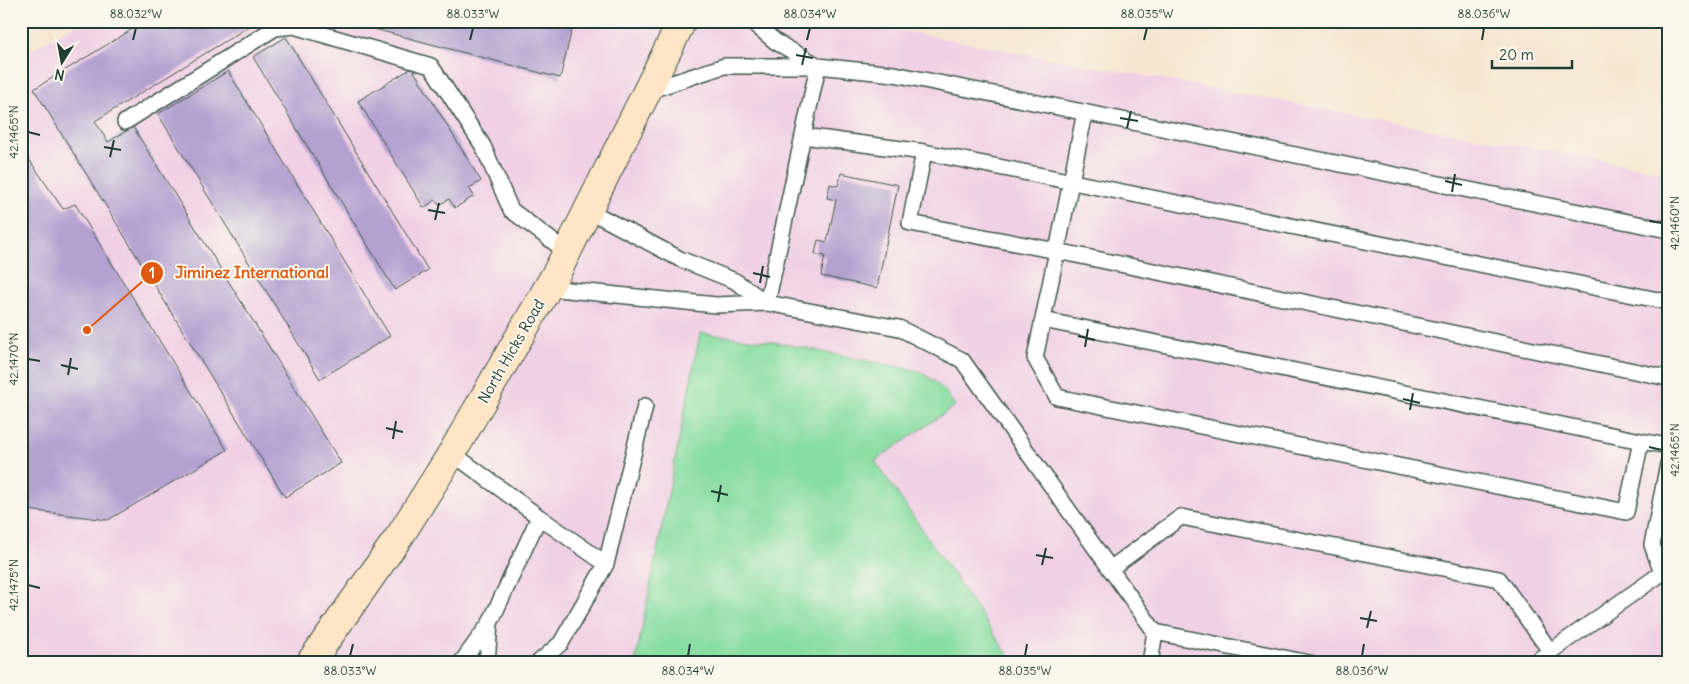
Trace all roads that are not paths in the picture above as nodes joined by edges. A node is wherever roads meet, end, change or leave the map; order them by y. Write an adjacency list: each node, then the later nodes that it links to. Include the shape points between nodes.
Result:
1 (682, 21): 4 (main road, North Hicks Road)
2 (751, 21): 3 (lane, via 776,42)
3 (818, 66): 4 (lane, via 724,66); 5 (lane, via 894,74); 7 (lane)
4 (648, 91): 10 (main road, North Hicks Road)
5 (1085, 112): 9 (lane); 11 (lane)
6 (125, 122): 13 (lane, via 275,28 294,26 422,63 431,66 483,146 511,210)
7 (803, 136): 8 (lane); 16 (lane)
8 (924, 152): 9 (lane); 12 (lane, via 910,223)
9 (1071, 182): 12 (lane); 15 (lane)
10 (588, 210): 13 (main road, North Hicks Road); 16 (lane, via 680,259 735,281)
11 (1668, 230)
12 (1057, 251): 17 (lane); 18 (lane)
13 (567, 252): 14 (main road, North Hicks Road)
14 (548, 288): 16 (lane, via 716,305); 22 (main road, North Hicks Road)
15 (1668, 302)
16 (767, 303): 26 (lane, via 899,328 962,360)
17 (1043, 320): 20 (lane); 20 (lane, via 1035,358 1057,397 1626,512)
18 (1668, 378)
19 (644, 406): 25 (lane)
20 (1641, 441): 21 (lane)
21 (1668, 446)
22 (452, 452): 24 (lane); 31 (main road, North Hicks Road, via 401,534)
23 (1668, 464): 27 (lane, via 1652,545)
24 (539, 517): 25 (lane); 28 (lane)
25 (606, 564): 34 (lane, via 561,643)
26 (1110, 569): 29 (lane); 30 (lane, via 1181,517 1499,579)
27 (1665, 573): 30 (lane)
28 (490, 624): 32 (lane); 33 (lane)
29 (1156, 632): 35 (lane); 36 (lane)
30 (1550, 651): 37 (lane)
31 (310, 663)
32 (461, 663)
33 (487, 663)
34 (538, 663)
35 (1150, 663)
36 (1309, 663)
37 (1534, 663)

